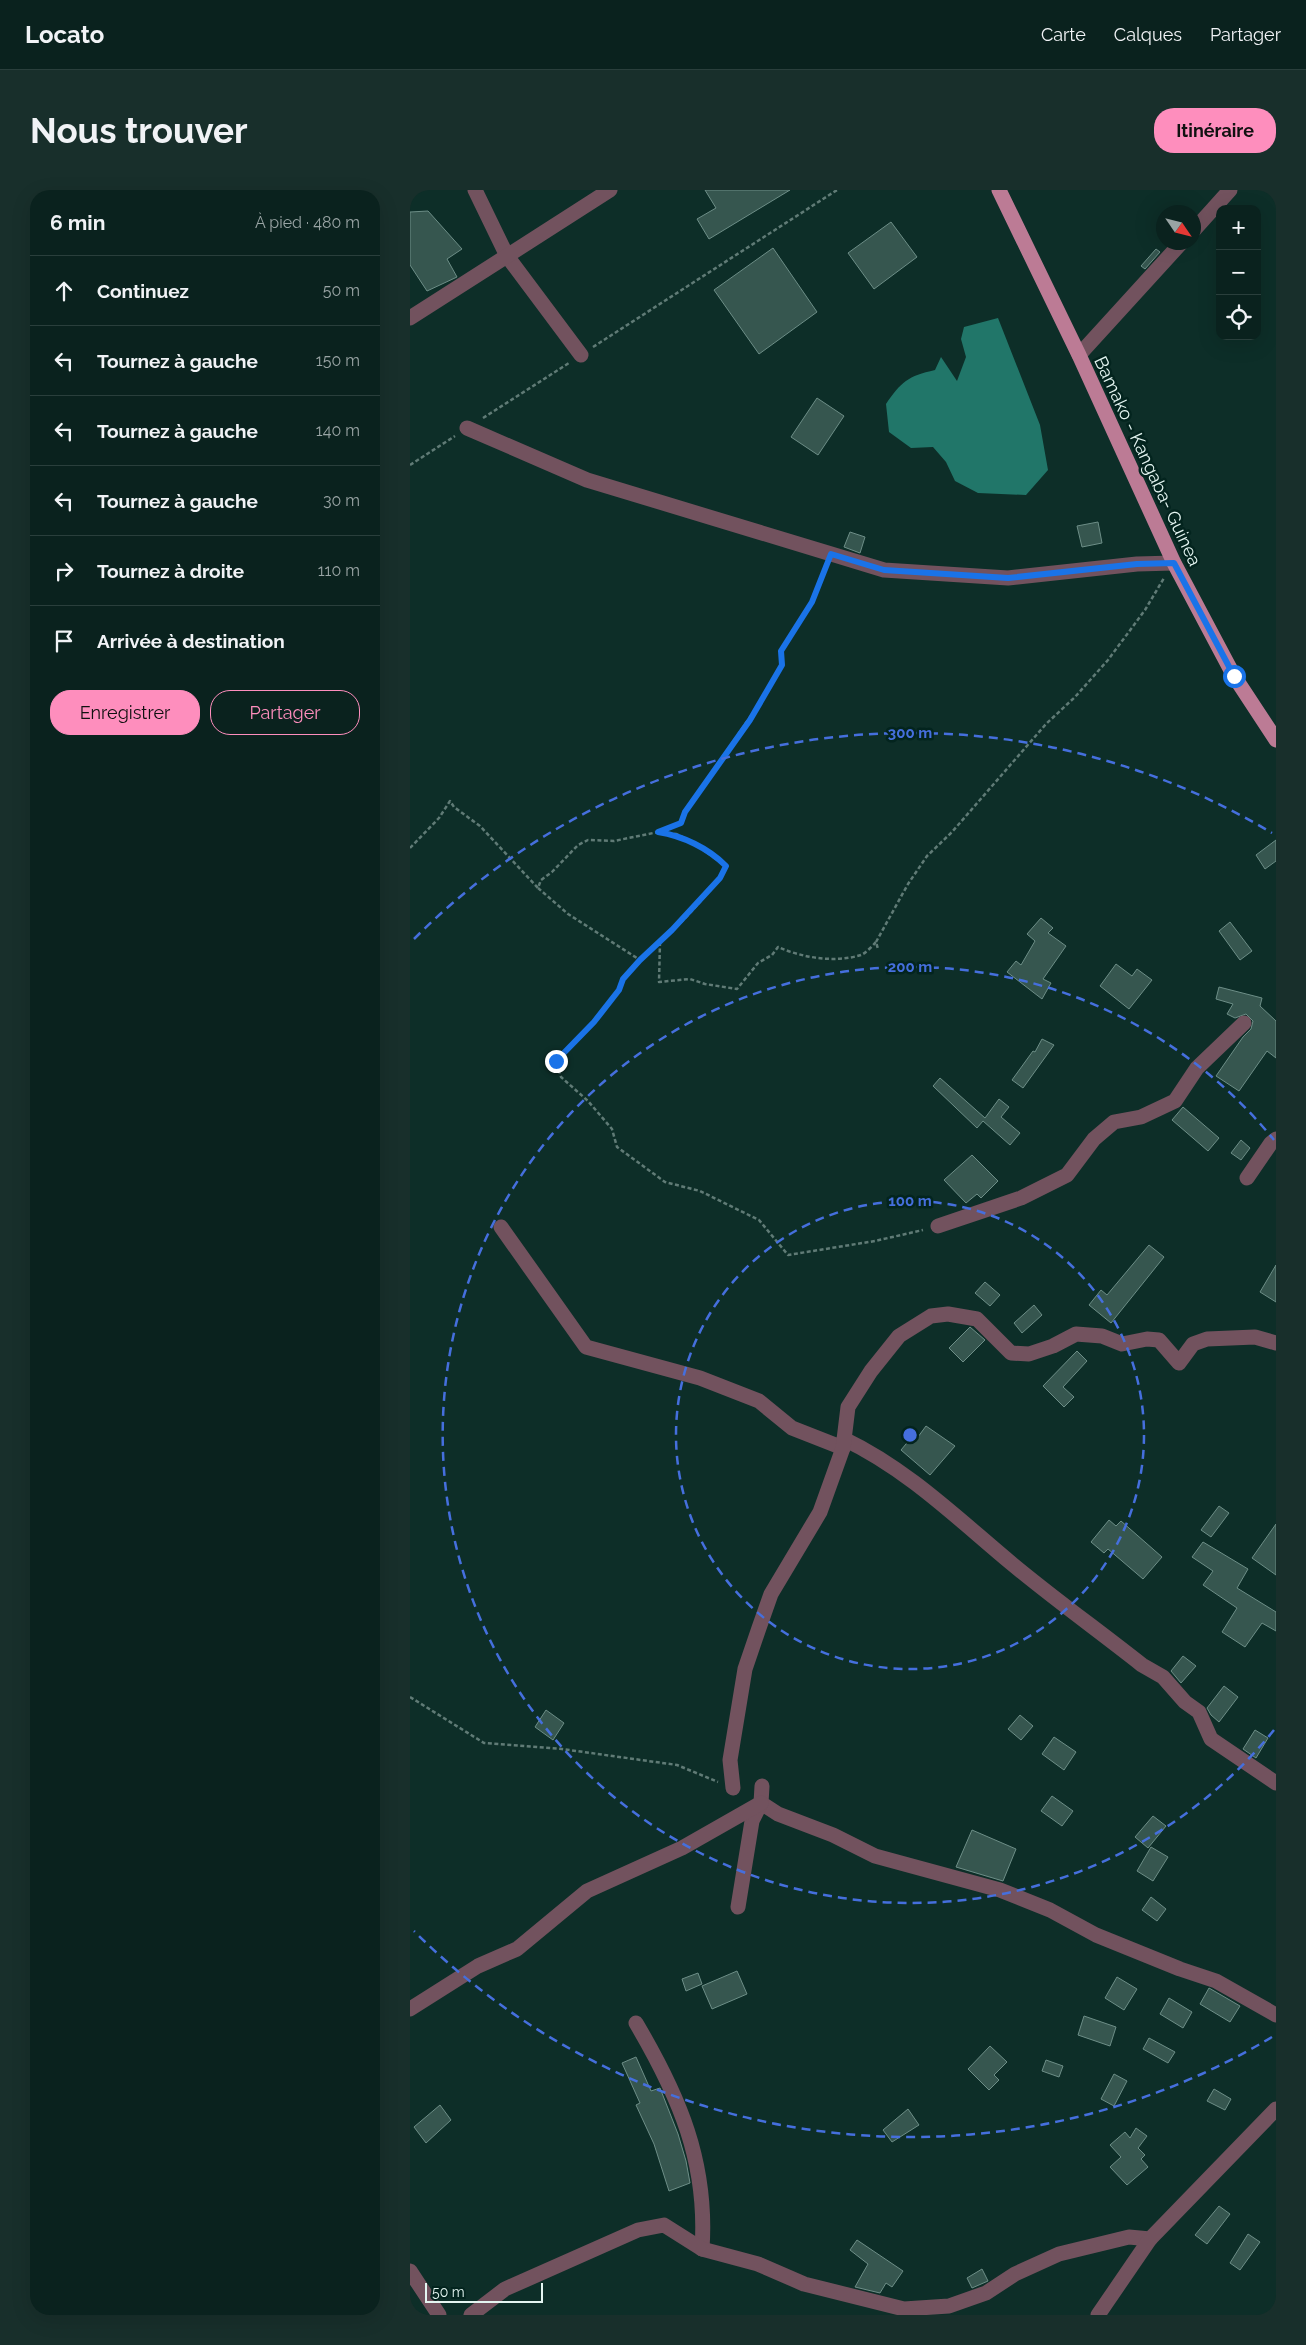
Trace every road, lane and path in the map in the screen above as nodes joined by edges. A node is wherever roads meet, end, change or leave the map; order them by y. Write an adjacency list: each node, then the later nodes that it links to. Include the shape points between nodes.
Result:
1 (475, 190): 8 (street)
2 (610, 190): 8 (street)
3 (837, 190): 10 (path)
4 (999, 190): 11 (main road, Bamako - Kangaba- Guinea)
5 (1230, 190): 6 (street)
6 (1201, 222)
7 (1175, 250): 11 (street)
8 (507, 256): 9 (street); 10 (street)
9 (410, 318)
10 (581, 354): 12 (path)
11 (1079, 356): 15 (main road, Bamako - Kangaba- Guinea)
12 (467, 428): 13 (path); 14 (street, via 587,480)
13 (410, 465)
14 (831, 554): 15 (street, via 884,570 1008,578); 17 (path, via 812,602 781,651 782,665 750,720 685,812 681,823)
15 (1174, 563): 16 (main road, Bamako - Kangaba- Guinea, via 1234,676); 21 (path, via 1108,660 927,856)
16 (1276, 740)
17 (658, 832): 19 (path, via 614,841 588,840 578,845 541,880); 20 (path, via 676,834 689,840 726,866 720,878)
18 (410, 848): 19 (path, via 439,818 450,801 480,826)
19 (538, 888): 23 (path, via 568,914)
20 (660, 940): 21 (path, via 659,982 690,980 737,989 778,947 821,959 862,954); 23 (path)
21 (876, 942): 22 (path)
22 (878, 949)
23 (640, 960): 27 (path, via 594,1022 556,1061 561,1077 612,1129 617,1147 665,1182 700,1191 759,1220 788,1255 875,1241)
24 (1244, 1023): 27 (street, via 1198,1068 1175,1101 1141,1117 1114,1122 1094,1139 1067,1175 1021,1198)
25 (1276, 1139): 26 (street)
26 (1247, 1178)
27 (938, 1226)
28 (500, 1227): 30 (street, via 586,1347 700,1378 759,1401 792,1428)
29 (1276, 1343): 30 (street, via 1255,1337 1207,1339 1193,1344 1179,1363 1159,1340 1122,1344 1102,1336 1076,1334 1029,1354 1011,1353 977,1319 948,1314 930,1316 899,1336 871,1371 848,1407)
30 (843, 1444): 32 (street, via 876,1454 918,1485 1012,1564 1142,1665 1163,1677 1185,1702 1199,1712 1211,1739); 34 (street, via 820,1512 771,1594 745,1669 730,1760)
31 (410, 1697): 34 (path, via 484,1743 562,1749 677,1765)
32 (1276, 1783)
33 (762, 1786): 35 (street)
34 (733, 1788)
35 (761, 1803): 36 (street, via 752,1821); 37 (street, via 682,1848 587,1890 517,1949 478,1966); 38 (street, via 778,1814 833,1835 875,1856 1000,1890 1050,1910 1096,1935 1216,1981)
36 (738, 1907)
37 (410, 2009)
38 (1276, 2016)
39 (636, 2023): 42 (street, via 668,2080 691,2140 699,2170 704,2227)
40 (1276, 2109): 41 (street)
41 (1150, 2239): 42 (street, via 1129,2237 1058,2254 1015,2274 986,2293 950,2306 904,2309 804,2284 758,2264); 46 (street)
42 (702, 2249): 45 (street, via 664,2225 638,2230 505,2289)
43 (410, 2271): 44 (street)
44 (439, 2315)
45 (471, 2315)
46 (1098, 2315)

